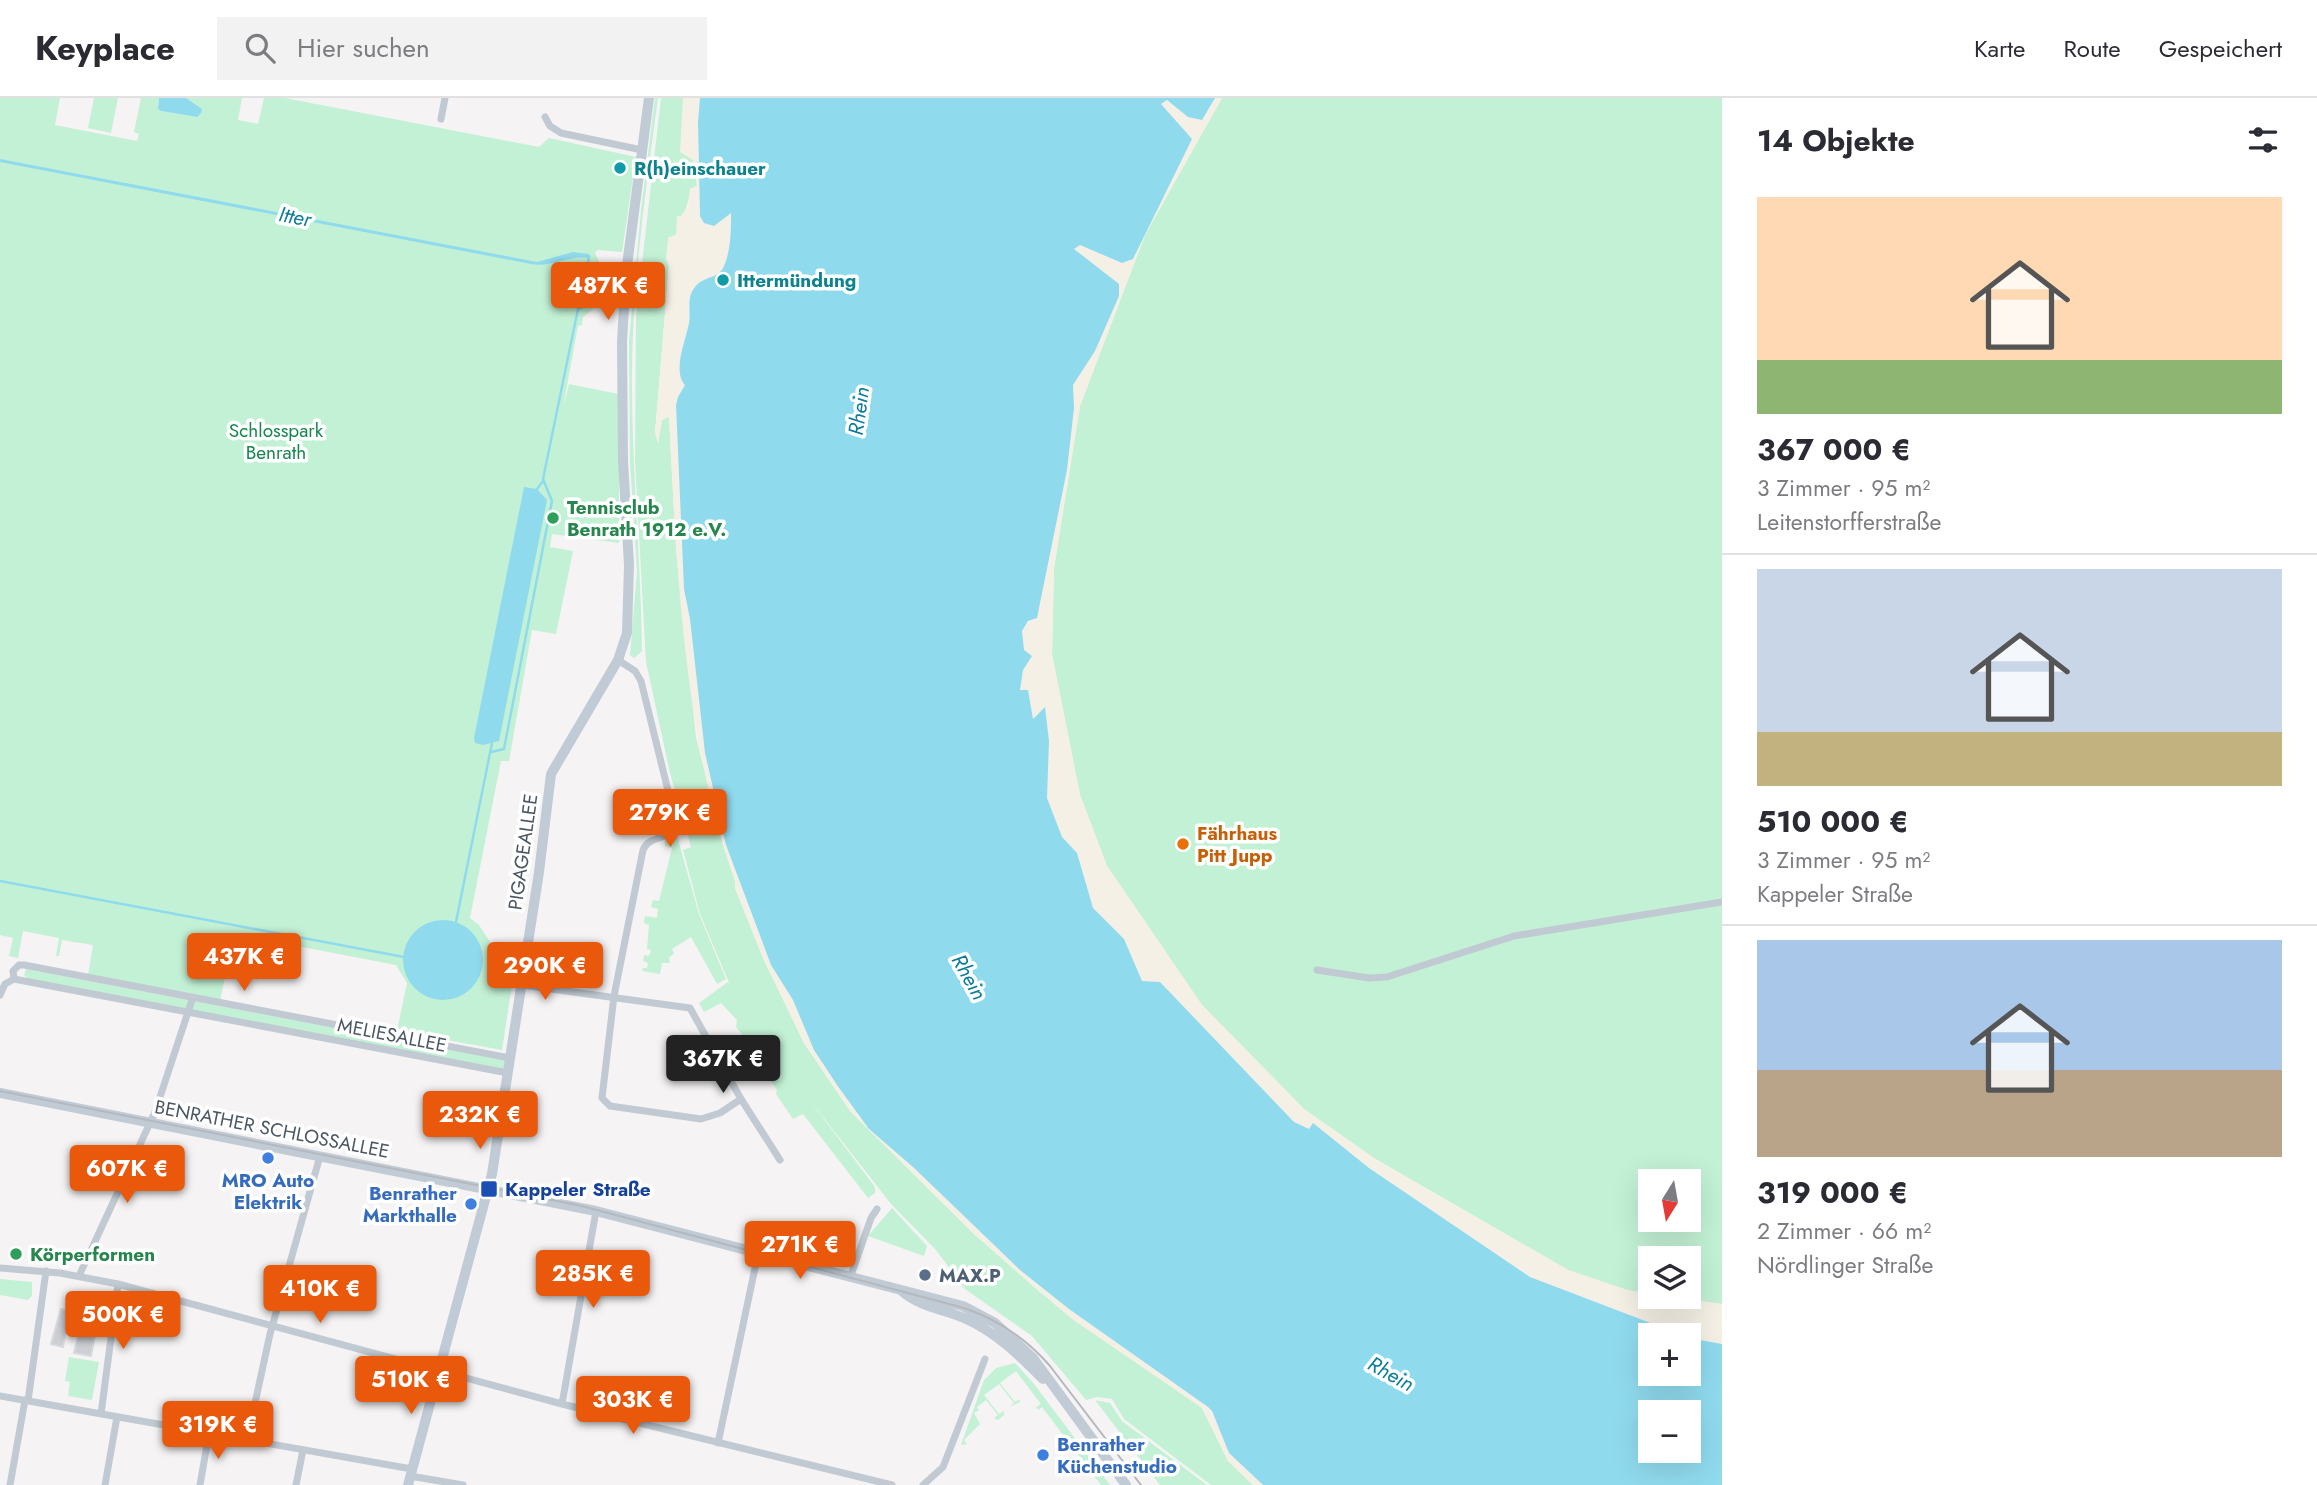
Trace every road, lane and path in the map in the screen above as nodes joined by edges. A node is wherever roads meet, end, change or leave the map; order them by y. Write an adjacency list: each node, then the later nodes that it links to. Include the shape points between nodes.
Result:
1 (445, 98): 4 (street)
2 (649, 98): 5 (main road, PIGAGEALLEE)
3 (545, 117): 5 (street, via 561,133)
4 (441, 119)
5 (642, 150): 6 (main road, PIGAGEALLEE, via 626,273 623,461 629,588 627,633)
6 (618, 660): 10 (main road, PIGAGEALLEE, via 551,774); 12 (street, via 635,671 640,681 676,831 645,844)
7 (1722, 902): 8 (street, via 1514,936 1387,977)
8 (1317, 970)
9 (14, 979): 11 (street, MELIESALLEE); 13 (street, MELIESALLEE, via 13,971 24,965); 14 (street, MELIESALLEE)
10 (522, 985): 12 (street); 15 (main road, PIGAGEALLEE)
11 (0, 995)
12 (614, 996): 18 (street, via 690,1008); 18 (street, via 601,1093 604,1103 701,1119)
13 (193, 997): 14 (street); 15 (street, MELIESALLEE)
14 (187, 1011): 16 (street, MELIESALLEE); 19 (street)
15 (510, 1058): 16 (main road, PIGAGEALLEE)
16 (508, 1073): 22 (main road, PIGAGEALLEE)
17 (0, 1093): 19 (main road, BENRATHER SCHLOSSALLEE)
18 (741, 1100): 21 (street)
19 (150, 1123): 20 (main road, BENRATHER SCHLOSSALLEE); 28 (street)
20 (320, 1156): 22 (main road, BENRATHER SCHLOSSALLEE); 32 (street)
21 (780, 1160)
22 (489, 1189): 24 (main road, BENRATHER SCHLOSSALLEE); 34 (main road)
23 (877, 1209): 29 (street)
24 (596, 1211): 25 (main road, BENRATHER SCHLOSSALLEE); 38 (street)
25 (758, 1254): 29 (main road, BENRATHER SCHLOSSALLEE); 43 (street)
26 (0, 1268): 27 (street)
27 (46, 1271): 28 (street); 37 (street)
28 (79, 1276): 30 (street)
29 (850, 1278): 31 (main road, BENRATHER SCHLOSSALLEE)
30 (118, 1284): 32 (street); 39 (street)
31 (903, 1292): 35 (main road, BENRATHER SCHLOSSALLEE, via 989,1332); 35 (main road, BENRATHER SCHLOSSALLEE, via 963,1306 996,1323 1033,1357)
32 (272, 1326): 34 (street); 42 (street)
33 (985, 1359): 46 (street, via 943,1467)
34 (439, 1372): 38 (street); 45 (main road)
35 (1049, 1382): 53 (main road)
36 (0, 1396): 37 (street)
37 (27, 1401): 39 (street); 47 (street)
38 (562, 1404): 43 (street)
39 (101, 1414): 40 (street)
40 (117, 1417): 41 (street); 48 (street)
41 (209, 1433): 42 (street); 49 (street)
42 (247, 1440): 44 (street)
43 (718, 1443): 52 (street)
44 (303, 1450): 45 (street); 50 (street)
45 (410, 1477): 51 (street)
46 (925, 1484)
47 (10, 1485)
48 (106, 1485)
49 (200, 1485)
50 (296, 1485)
51 (463, 1485)
52 (892, 1485)
53 (1126, 1485)

